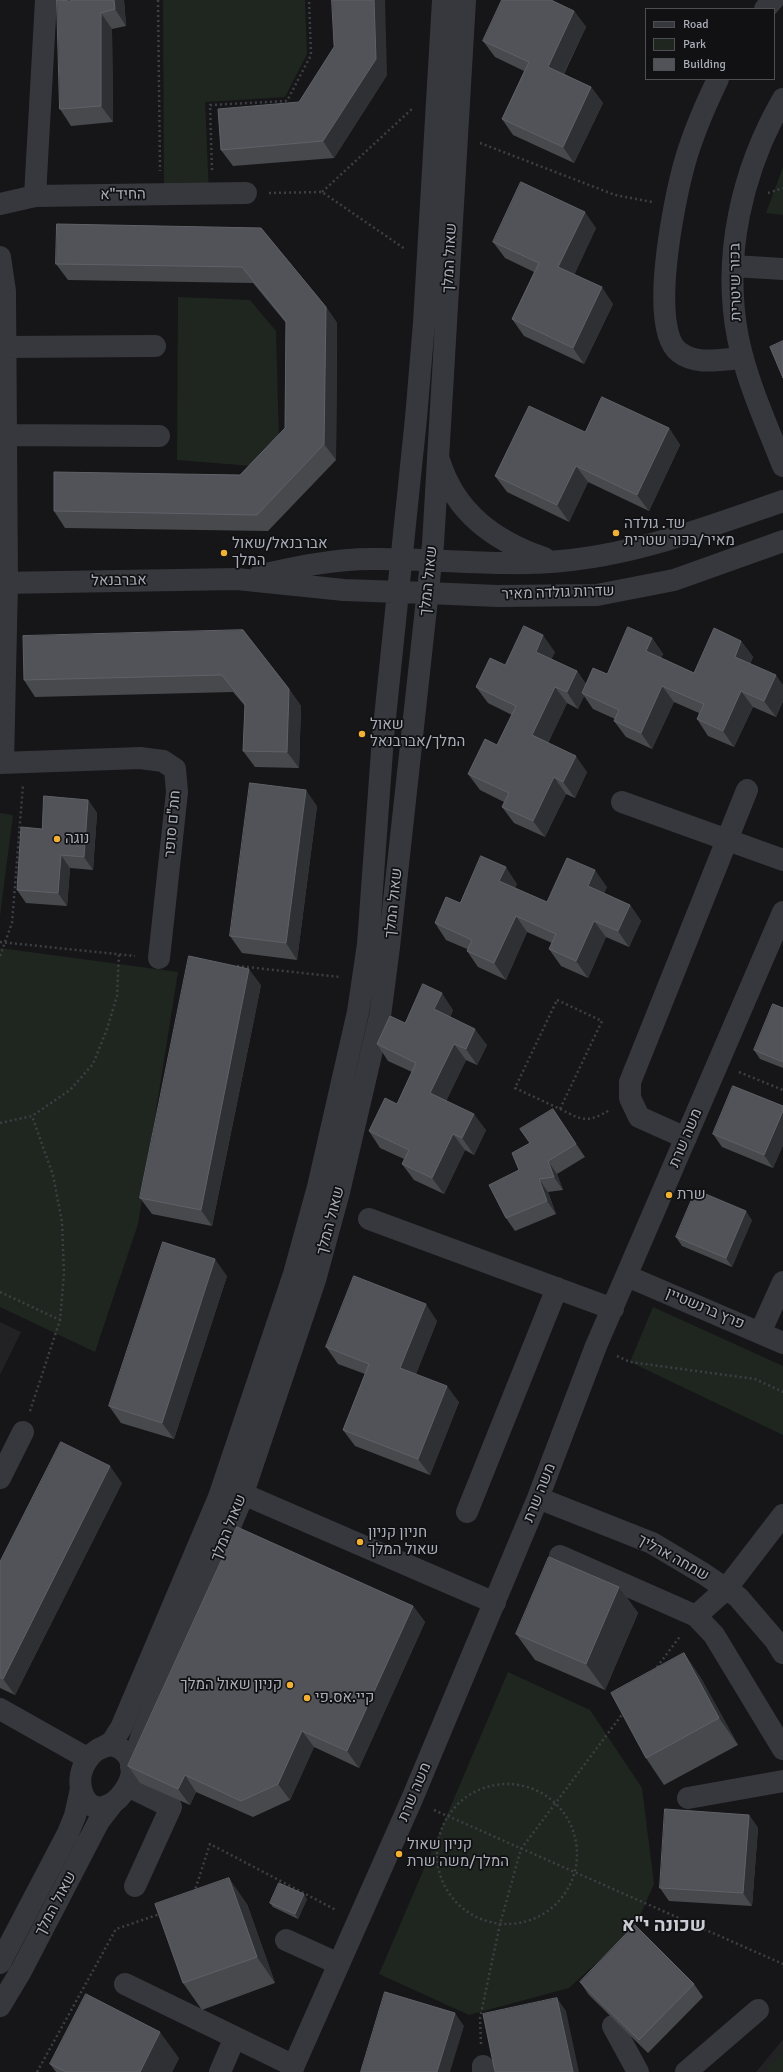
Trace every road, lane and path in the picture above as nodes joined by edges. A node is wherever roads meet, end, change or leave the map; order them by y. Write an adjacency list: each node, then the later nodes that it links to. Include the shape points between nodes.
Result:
1 (46, 0): 16 (street)
2 (158, 0): 15 (path)
3 (309, 0): 13 (path, via 311,55 288,101 210,105)
4 (443, 0): 9 (street, שאול המלך)
5 (465, 0): 11 (street, שאול המלך)
6 (773, 0): 7 (street)
7 (766, 8)
8 (718, 80): 18 (street, via 703,110 683,168)
9 (438, 85): 12 (path); 20 (street, שאול המלך)
10 (783, 99): 21 (street, בכור שיטרית, via 771,120 741,201)
11 (457, 134): 18 (path, via 614,195); 28 (street, שאול המלך)
12 (322, 192): 14 (path); 20 (path)
13 (213, 193): 14 (street, החיד"א); 15 (street, החיד"א)
14 (246, 193)
15 (160, 194): 16 (street, החיד"א)
16 (35, 196): 17 (street, החיד"א)
17 (0, 204)
18 (674, 207): 25 (street, via 668,234 664,306 667,333 678,352 701,361)
19 (0, 257): 24 (street, via 5,291)
20 (427, 264): 32 (street, שאול המלך, via 416,418)
21 (734, 266): 22 (street); 25 (street, בכור שיטרית, via 734,299)
22 (783, 269)
23 (155, 346): 24 (street)
24 (6, 347): 26 (street)
25 (743, 358): 29 (street, בכור שיטרית)
26 (6, 435): 27 (street); 36 (street)
27 (159, 436)
28 (438, 457): 33 (street, שאול המלך); 34 (street, via 456,497 493,535 523,550)
29 (783, 466)
30 (783, 501): 34 (street, via 704,529 616,553)
31 (783, 541): 38 (street, שדרות גולדה מאיר, via 674,580 597,595)
32 (401, 559): 33 (street, אברבנאל); 35 (street, אברבנאל, via 315,564); 37 (street, שאול המלך)
33 (431, 561): 34 (street); 38 (street, שאול המלך)
34 (555, 561)
35 (237, 579): 36 (street, אברבנאל); 37 (street, אברבנאל, via 344,590)
36 (4, 583): 40 (street, חת"ם סופר)
37 (398, 592): 38 (street, שדרות גולדה מאיר); 81 (street, שאול המלך, via 383,737 368,944 357,1019 318,1187 294,1274 219,1497 121,1728 112,1742)
38 (428, 594): 69 (street, שאול המלך, via 389,947 378,1023 339,1192 315,1280)
39 (25, 762): 40 (street, חת"ם סופר); 47 (path, via 12,923); 48 (street, חת"ם סופר, via 140,758 163,761 175,769 177,792)
40 (1, 763)
41 (747, 790): 43 (street)
42 (622, 802): 43 (street)
43 (726, 840): 44 (street); 51 (street, via 630,1082)
44 (783, 860)
45 (783, 912): 49 (street, משה שרת)
46 (119, 954): 53 (path, via 117,996 93,1064 70,1090)
47 (0, 956)
48 (159, 958)
49 (718, 1063): 50 (path); 55 (street, משה שרת)
50 (783, 1090)
51 (630, 1098): 52 (path, via 595,1118 580,1119); 55 (street, via 639,1117)
52 (560, 1109): 52 (path, via 602,1021 557,1000 515,1088)
53 (32, 1116): 54 (path); 62 (path, via 53,1175 62,1222 64,1273)
54 (0, 1123)
55 (686, 1138): 57 (street, משה שרת)
56 (369, 1219): 59 (street)
57 (627, 1276): 61 (street, משה שרת); 63 (street, פרץ ברנשטיין)
58 (783, 1282): 63 (street)
59 (557, 1288): 61 (street); 71 (street)
60 (0, 1292): 62 (path)
61 (613, 1309): 65 (street, משה שרת)
62 (60, 1320): 67 (path)
63 (760, 1333): 64 (street, פרץ ברנשטיין)
64 (783, 1343)
65 (596, 1346): 66 (path, via 630,1362 755,1379); 70 (street, משה שרת)
66 (783, 1392)
67 (23, 1432): 68 (street)
68 (0, 1478)
69 (243, 1494): 75 (street); 84 (street, שאול המלך, via 142,1735)
70 (538, 1498): 74 (street, שמחה ארליך, via 652,1543); 75 (street, משה שרת)
71 (467, 1512)
72 (783, 1515): 74 (street)
73 (560, 1556): 76 (street)
74 (726, 1589): 76 (street); 77 (street, שמחה ארליך, via 738,1597)
75 (495, 1603): 88 (street, משה שרת)
76 (696, 1616): 78 (path); 82 (street, via 714,1635)
77 (783, 1653)
78 (654, 1672)
79 (0, 1709): 83 (street)
80 (626, 1709): 89 (path)
81 (105, 1746): 83 (street, via 92,1752); 84 (street, via 112,1745 126,1753)
82 (783, 1749)
83 (87, 1758): 86 (street, via 82,1772)
84 (129, 1777): 90 (street, via 122,1796); 94 (street, via 171,1807)
85 (783, 1781): 87 (street)
86 (81, 1789): 90 (street, via 92,1805); 100 (street, שאול המלך, via 68,1833)
87 (688, 1798)
88 (412, 1799): 91 (path); 97 (street, משה שרת)
89 (556, 1802): 91 (path, via 535,1788 511,1783 480,1788 459,1801); 92 (path); 93 (path, via 572,1824 578,1848)
90 (114, 1803): 104 (street, שאול המלך, via 99,1821 21,1971)
91 (447, 1816): 92 (path); 98 (path, via 438,1839 438,1873 449,1895 476,1918)
92 (521, 1848): 93 (path); 98 (path)
93 (576, 1872): 98 (path, via 560,1900 541,1916 517,1924); 102 (path)
94 (135, 1886)
95 (193, 1896): 97 (path, via 210,1844)
96 (160, 1914): 110 (path, via 116,1929)
97 (358, 1922): 101 (street, משה שרת)
98 (500, 1924): 109 (path, via 480,2018)
99 (286, 1940): 101 (street)
100 (0, 1964)
101 (339, 1964): 108 (street, משה שרת)
102 (783, 1964)
103 (125, 1984): 107 (street)
104 (0, 2006)
105 (758, 2010): 113 (street)
106 (613, 2026): 112 (street)
107 (236, 2038): 108 (street); 111 (street)
108 (293, 2069)
109 (483, 2069)
110 (37, 2072)
111 (220, 2072)
112 (638, 2072)
113 (686, 2072)

